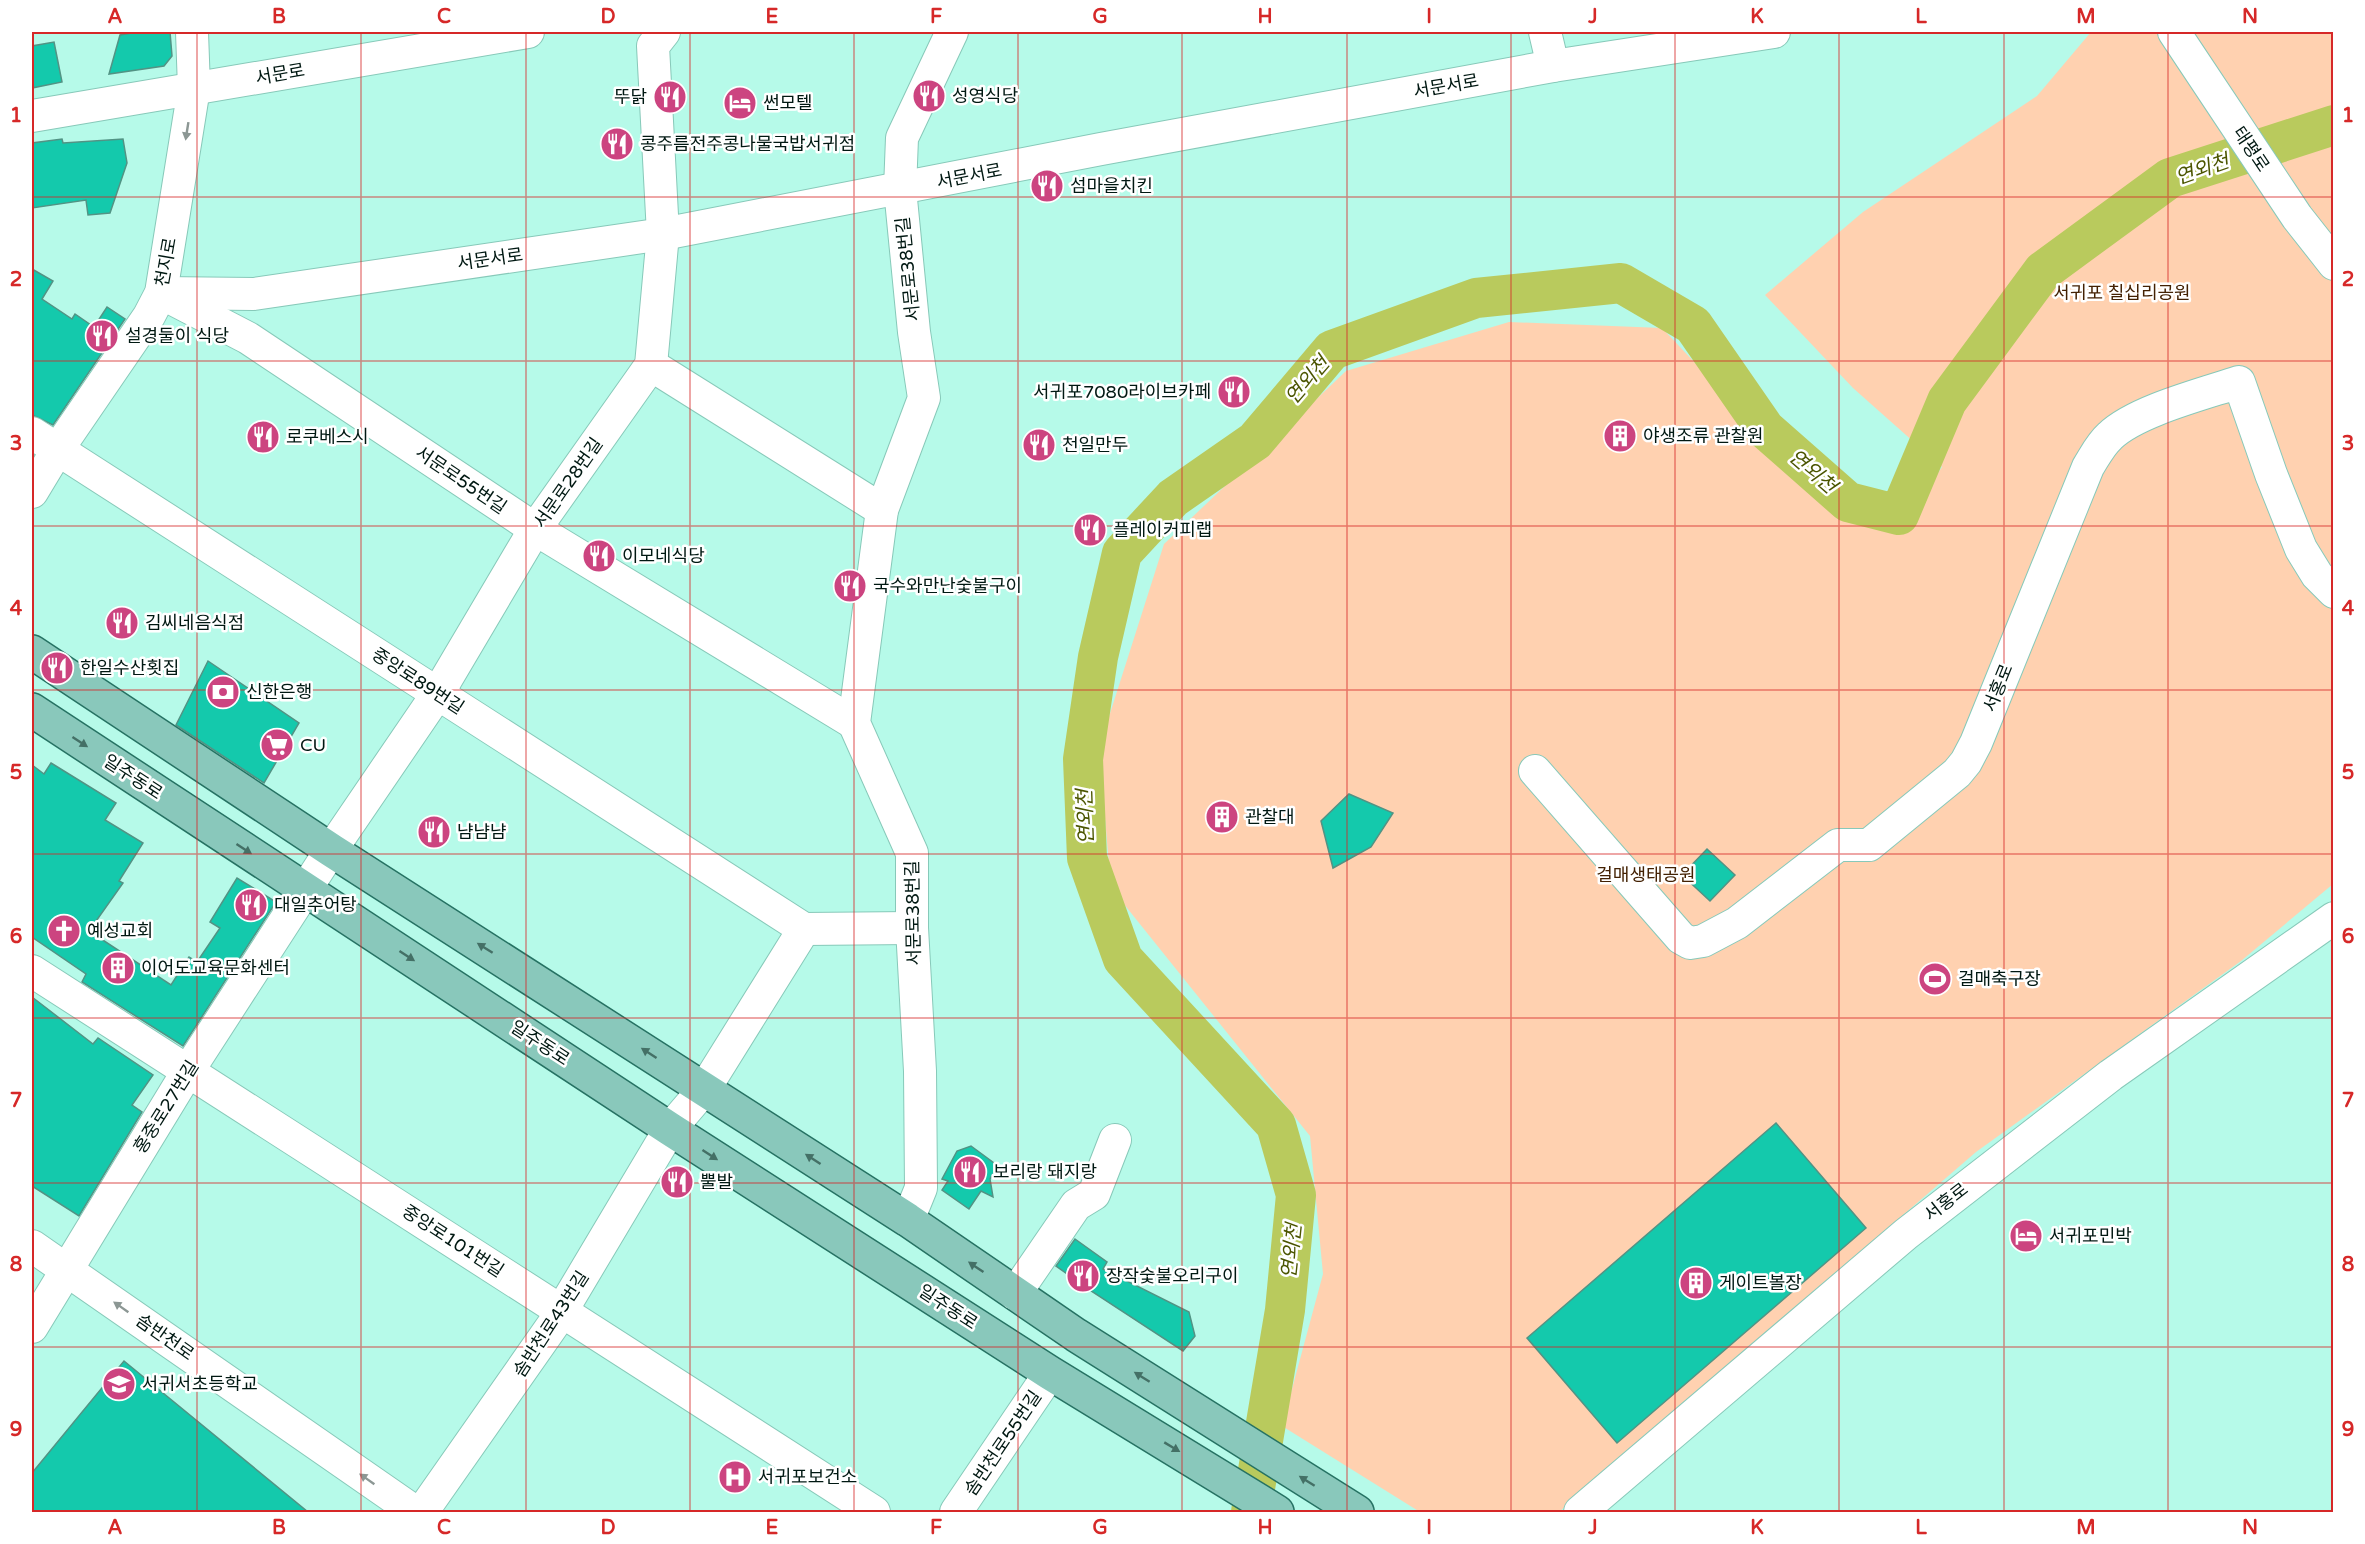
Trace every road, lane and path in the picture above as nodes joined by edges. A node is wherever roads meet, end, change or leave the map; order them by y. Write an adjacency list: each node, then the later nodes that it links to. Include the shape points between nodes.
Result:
1 (192, 32): 9 (street, 천지로)
2 (528, 32): 9 (street, 서문로)
3 (664, 32): 12 (street, via 653,46)
4 (952, 32): 11 (street, 서문로38번길, via 902,138)
5 (1545, 32): 8 (street)
6 (1774, 32): 8 (street, 서문서로)
7 (2174, 32): 13 (street, 태평로, via 2296,217)
8 (1553, 66): 11 (street, 서문서로)
9 (194, 88): 10 (street, 서문로); 14 (street, 천지로, one-way to 14)
10 (32, 116)
11 (900, 189): 12 (street, 서문서로); 19 (street, 서문로38번길, via 924,398)
12 (663, 234): 14 (street, 서문서로, via 254,294); 15 (street)
13 (2334, 264)
14 (161, 293): 17 (street, 천지로); 20 (street, 서문로55번길, via 248,338)
15 (651, 365): 19 (street); 20 (street, 서문로28번길)
16 (32, 433): 17 (street, 중앙로89번길)
17 (58, 449): 18 (street, 천지로); 23 (street, 중앙로89번길)
18 (32, 492)
19 (882, 510): 25 (street, 서문로38번길)
20 (535, 529): 23 (street, 서문로28번길); 25 (street, 서문로55번길)
21 (2334, 592): 26 (street, 서홍로, via 2301,549 2238,382 2123,425 2100,447 2088,467 1976,743 1957,773 1869,845 1838,845 1737,923 1703,940 1690,943 1680,938)
22 (32, 652): 27 (main road)
23 (438, 693): 27 (street, 서문로28번길); 31 (street, 중앙로89번길)
24 (32, 710): 28 (main road, 일주동로, one-way to 28)
25 (854, 723): 30 (street, 서문로38번길, via 912,852)
26 (1535, 771)
27 (331, 850): 28 (street, 서문로28번길); 34 (main road, one-way to 27)
28 (305, 889): 33 (street, 홍중로27번길); 35 (main road, 일주동로, one-way to 35)
29 (2334, 918): 50 (street, 서홍로, via 2111,1075 1906,1234)
30 (912, 928): 31 (street); 37 (street, 서문로38번길, via 920,1071 921,1188)
31 (804, 929): 34 (street)
32 (32, 971): 33 (street, 중앙로101번길)
33 (188, 1071): 39 (street, 홍중로27번길); 41 (street, 중앙로101번길)
34 (705, 1088): 35 (street, 솜반천로43번길); 37 (main road, one-way to 34)
35 (670, 1129): 41 (street, 솜반천로43번길); 43 (main road, 일주동로, one-way to 43)
36 (1115, 1140): 40 (street, via 1094,1194 1076,1205)
37 (908, 1220): 40 (main road, one-way to 37)
38 (32, 1246): 39 (street, 솜반천로)
39 (66, 1268): 42 (street, 홍중로27번길); 44 (street, 솜반천로, one-way to 39)
40 (1016, 1294): 49 (main road, one-way to 40)
41 (562, 1311): 45 (street, 솜반천로43번길); 46 (street, 중앙로101번길)
42 (32, 1327)
43 (1050, 1373): 47 (street, 솜반천로55번길); 48 (main road, 일주동로, one-way to 48)
44 (415, 1512)
45 (422, 1512)
46 (874, 1512)
47 (956, 1512)
48 (1277, 1512)
49 (1357, 1512)
50 (1580, 1512)

